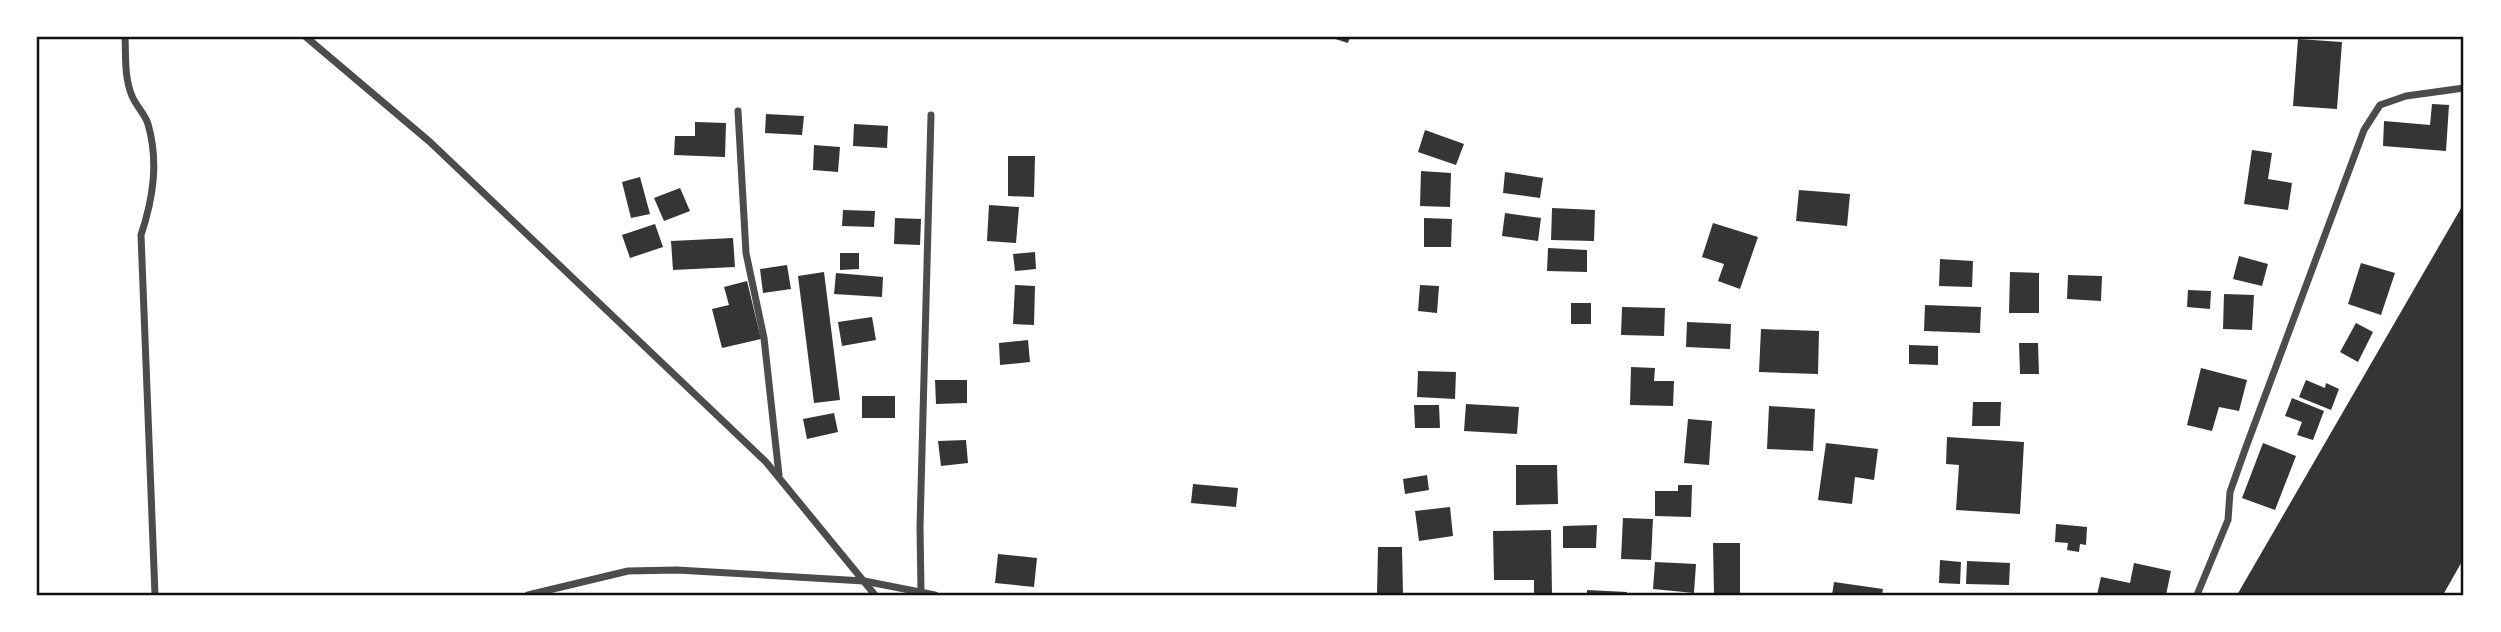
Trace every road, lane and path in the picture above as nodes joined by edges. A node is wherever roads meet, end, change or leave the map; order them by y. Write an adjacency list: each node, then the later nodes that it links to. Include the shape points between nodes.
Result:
1 (125, 37): 9 (street, via 131,95 147,122 155,171 141,247)
2 (306, 37): 6 (street, via 430,142)
3 (2464, 88): 13 (street, via 2406,96 2380,105 2364,130 2246,447 2230,492 2228,520)
4 (738, 111): 6 (street, via 746,253 764,338)
5 (931, 116): 8 (street)
6 (779, 476): 7 (street)
7 (864, 581): 8 (street); 10 (street, via 628,571); 11 (street)
8 (921, 591): 12 (street)
9 (155, 595)
10 (528, 595)
11 (876, 595)
12 (935, 595)
13 (2197, 595)

